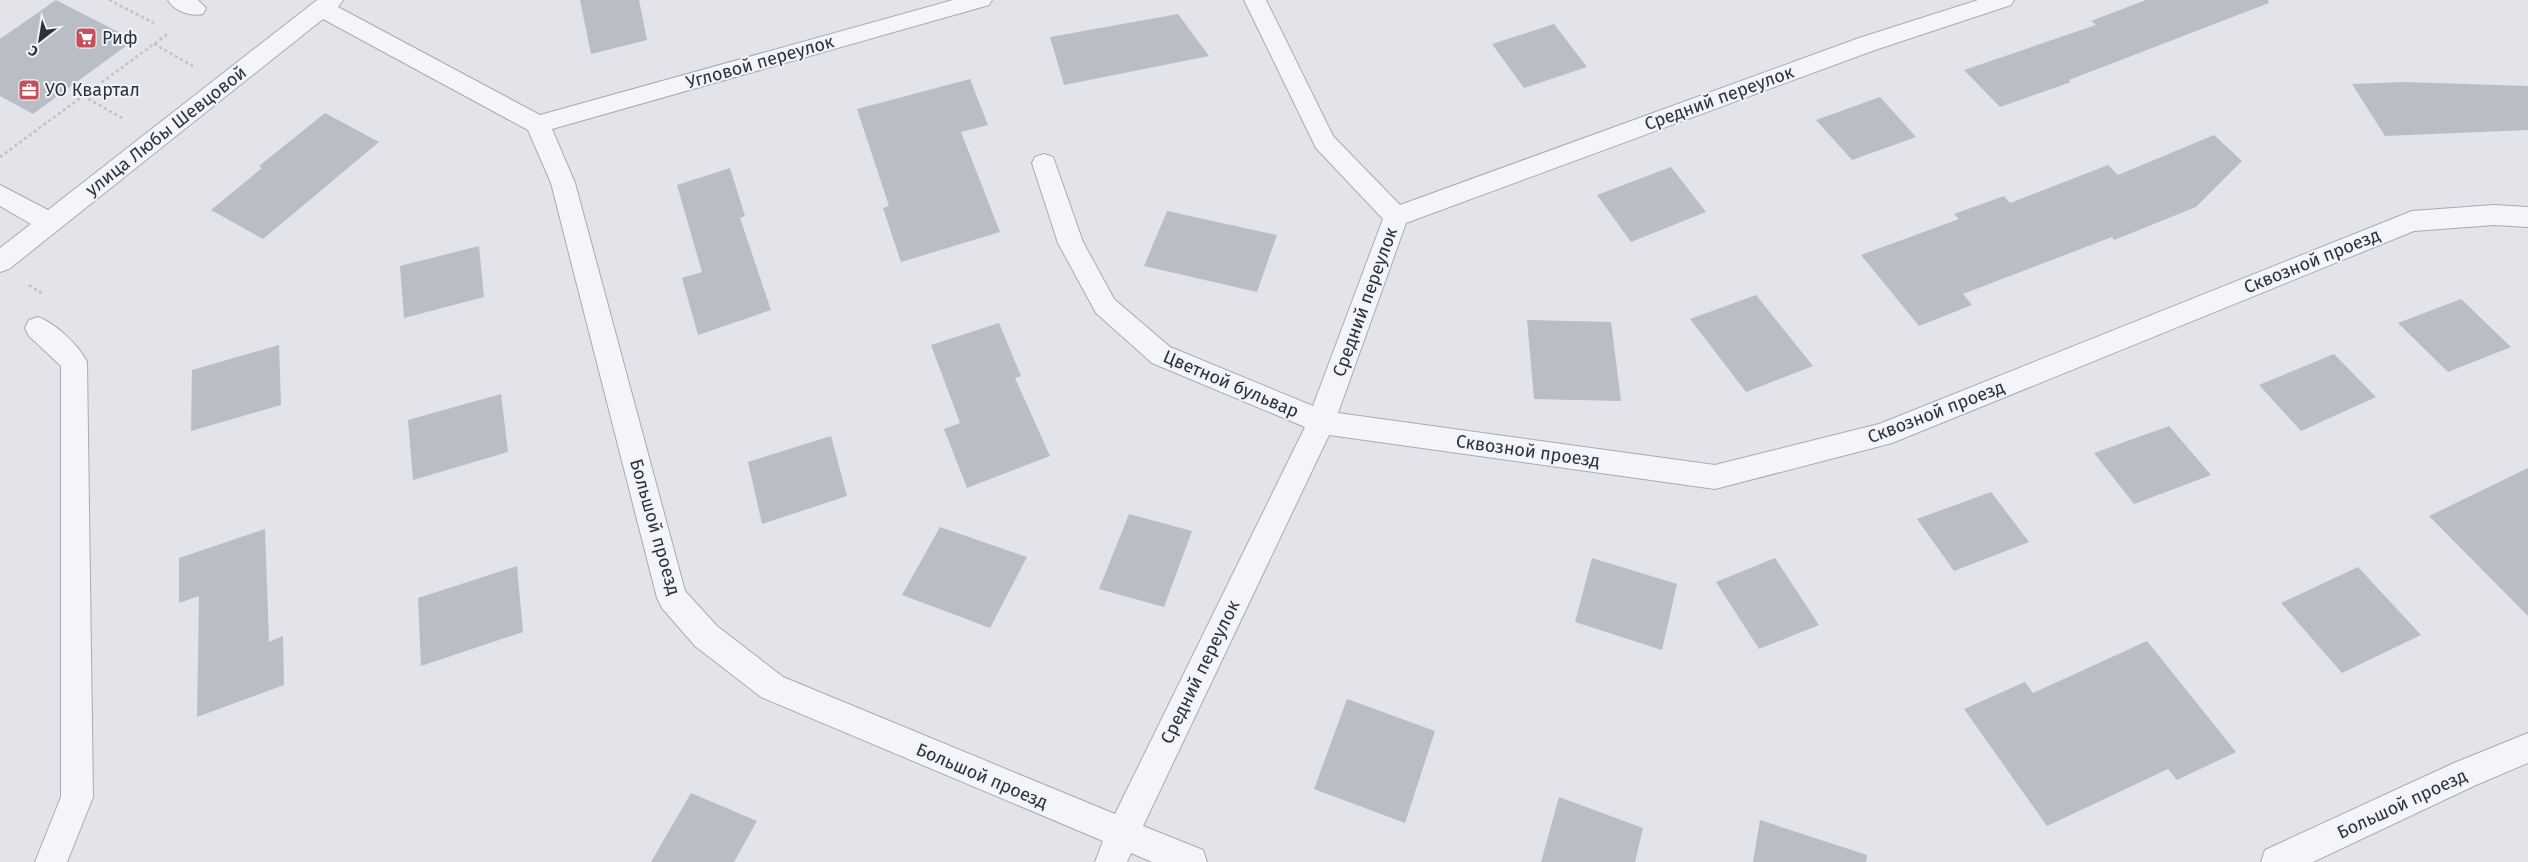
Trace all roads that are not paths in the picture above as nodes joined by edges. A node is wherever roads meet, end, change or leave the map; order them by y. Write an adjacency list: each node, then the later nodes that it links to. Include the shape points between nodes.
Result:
1 (981, 0): 5 (street, Угловой переулок)
2 (1255, 0): 9 (street, via 1324,142)
3 (2003, 0): 9 (street, Средний переулок, via 1867,44)
4 (327, 4): 5 (street); 10 (street, улица Любы Шевцовой)
5 (538, 124): 15 (street, Большой проезд, via 563,182 672,598 706,636 772,687)
6 (1044, 163): 13 (street, Цветной бульвар, via 1071,243 1104,306 1160,355)
7 (0, 194): 10 (street)
8 (2528, 217): 13 (street, Сквозной проезд, via 2494,215 2412,221 1882,435 1715,477)
9 (1396, 218): 13 (street, Средний переулок)
10 (50, 223): 11 (street, улица Любы Шевцовой)
11 (0, 262)
12 (38, 328): 16 (street, via 74,362 77,797)
13 (1321, 422): 15 (street, Средний переулок)
14 (2528, 748): 19 (street, Большой проезд)
15 (1122, 835): 17 (street, Средний переулок); 18 (street, Большой проезд)
16 (51, 862)
17 (1111, 862)
18 (1191, 862)
19 (2277, 862)

